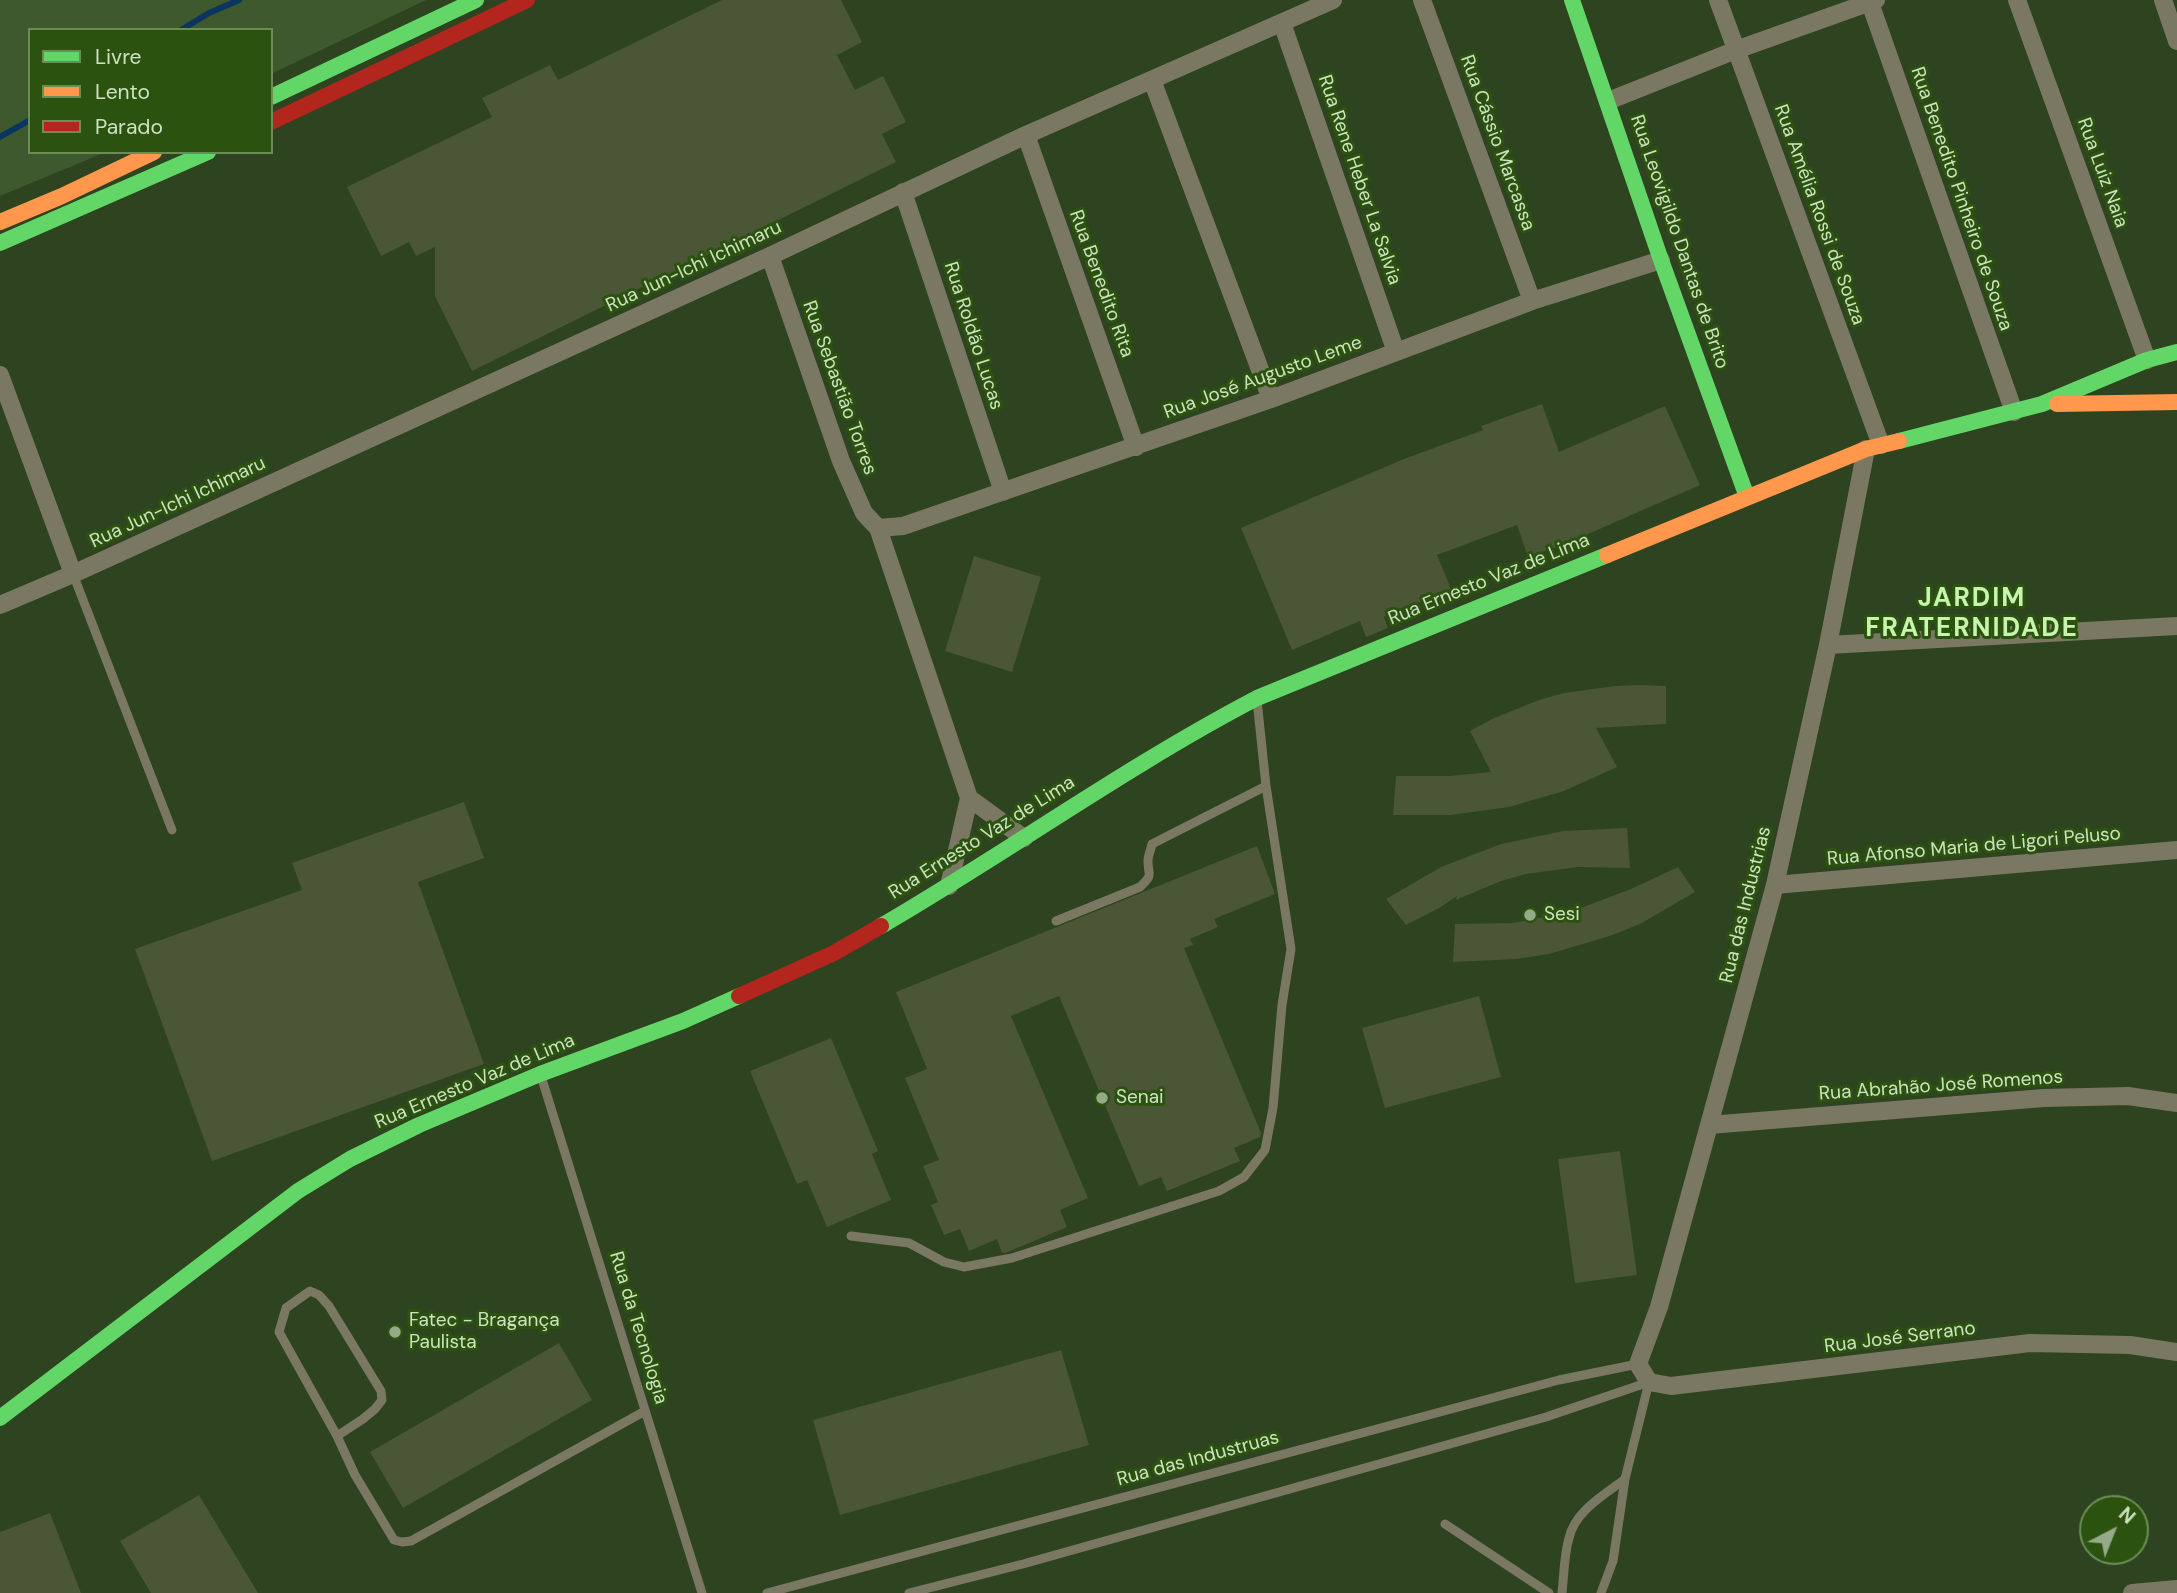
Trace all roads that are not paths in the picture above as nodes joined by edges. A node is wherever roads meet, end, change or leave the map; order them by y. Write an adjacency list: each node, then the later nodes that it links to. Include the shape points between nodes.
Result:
1 (476, 0): 14 (street)
2 (527, 0): 16 (street)
3 (1333, 0): 10 (street, Rua Jun-Ichi Ichimaru)
4 (1422, 0): 25 (street, Rua Cássio Marcassa)
5 (1572, 0): 15 (street, Rua Leovigildo Dantas de Brito)
6 (1718, 0): 12 (street, Rua Amélia Rossi de Souza)
7 (2017, 0): 28 (street, Rua Luiz Naia)
8 (2163, 0): 11 (street)
9 (1871, 1): 12 (street); 33 (street, Rua Benedito Pinheiro de Souza)
10 (1282, 23): 13 (street, Rua Jun-Ichi Ichimaru); 26 (street, Rua Rene Heber La Salvia)
11 (2177, 41)
12 (1736, 50): 15 (street); 35 (street, Rua Amélia Rossi de Souza)
13 (1152, 80): 17 (street, Rua Jun-Ichi Ichimaru); 30 (street)
14 (273, 96)
15 (1608, 101): 24 (street, Rua Leovigildo Dantas de Brito)
16 (273, 121)
17 (1026, 135): 20 (street, Rua Jun-Ichi Ichimaru); 34 (street, Rua Benedito Rita)
18 (150, 154): 21 (street)
19 (203, 154): 22 (street)
20 (903, 192): 23 (street, Rua Jun-Ichi Ichimaru); 36 (street, Rua Roldão Lucas)
21 (0, 222)
22 (0, 243)
23 (770, 256): 38 (street, Rua Sebastião Torres, via 841,461 864,513); 39 (street, Rua Jun-Ichi Ichimaru)
24 (1661, 260): 25 (street, Rua José Augusto Leme); 37 (street, Rua Leovigildo Dantas de Brito)
25 (1532, 301): 26 (street, Rua José Augusto Leme)
26 (1396, 352): 30 (street, Rua José Augusto Leme)
27 (2177, 352): 28 (street)
28 (2147, 360): 32 (street)
29 (0, 376): 39 (street)
30 (1271, 399): 34 (street, Rua José Augusto Leme)
31 (2177, 402): 32 (street)
32 (2042, 404): 33 (street, Rua Ernesto Vaz de Lima)
33 (2014, 412): 35 (street, Rua Ernesto Vaz de Lima)
34 (1136, 447): 36 (street, Rua José Augusto Leme)
35 (1874, 447): 37 (street, Rua Ernesto Vaz de Lima); 42 (street, Rua das Industrias)
36 (1003, 492): 38 (street, Rua José Augusto Leme, via 903,526)
37 (1747, 497): 43 (street, Rua Ernesto Vaz de Lima)
38 (878, 528): 45 (street, Rua Sebastião Torres)
39 (73, 574): 40 (street, Rua Jun-Ichi Ichimaru); 46 (lane)
40 (0, 605)
41 (2177, 626): 42 (street)
42 (1828, 645): 49 (street, Rua das Industrias)
43 (1257, 698): 44 (lane); 47 (street, Rua Ernesto Vaz de Lima, via 1161,751)
44 (1266, 786): 51 (lane, via 1152,844 1147,861 1151,872 1140,887); 55 (lane, via 1291,949 1265,1150 1244,1177 1219,1191 1013,1258 964,1267 909,1243)
45 (969, 798): 47 (street); 50 (street)
46 (172, 830)
47 (1024, 838): 50 (street, Rua Ernesto Vaz de Lima)
48 (2177, 850): 49 (street, Rua Afonso Maria de Ligori Peluso)
49 (1775, 885): 54 (street, Rua das Industrias)
50 (949, 886): 52 (street, Rua Ernesto Vaz de Lima, via 834,953 683,1021)
51 (1056, 921)
52 (540, 1074): 59 (lane, Rua da Tecnologia); 60 (street, Rua Ernesto Vaz de Lima, via 419,1125 298,1191)
53 (2177, 1103): 54 (street, Rua Abrahão José Romenos, via 2128,1097 2044,1098)
54 (1709, 1125): 57 (street, Rua das Industrias, via 1659,1307)
55 (851, 1236)
56 (2177, 1352): 58 (street, Rua José Serrano, via 2130,1345 2029,1343 1671,1386)
57 (1638, 1364): 58 (street); 66 (lane, Rua das Industruas, via 1546,1384)
58 (1648, 1382): 62 (lane); 67 (lane, via 1546,1417)
59 (645, 1410): 61 (lane, via 402,1542 394,1540 379,1518); 65 (lane, Rua da Tecnologia)
60 (0, 1418)
61 (337, 1436): 61 (lane, via 375,1409 382,1400 381,1391 329,1306 310,1291 286,1308 279,1332)
62 (1625, 1479): 69 (lane, via 1576,1522 1569,1537); 70 (lane, via 1613,1561)
63 (1445, 1524): 68 (lane)
64 (2177, 1589): 71 (street)
65 (702, 1593)
66 (767, 1593)
67 (909, 1593)
68 (1549, 1593)
69 (1562, 1593)
70 (1601, 1593)
71 (2132, 1593)

